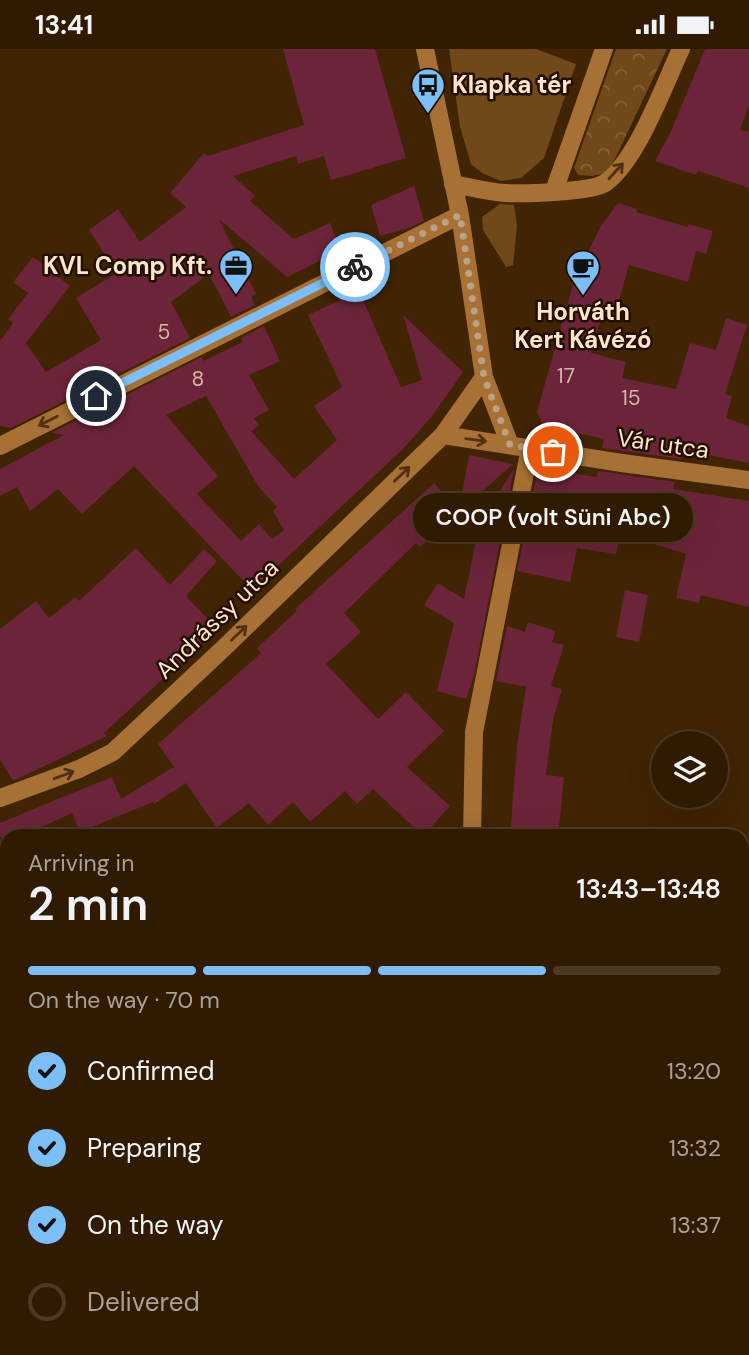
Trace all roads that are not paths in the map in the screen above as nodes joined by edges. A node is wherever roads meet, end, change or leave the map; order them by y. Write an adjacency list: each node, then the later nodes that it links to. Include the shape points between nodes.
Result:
1 (425, 49): 4 (street)
2 (604, 49): 5 (street)
3 (681, 49): 5 (street, one-way to 3, via 604,185 619,170)
4 (453, 184): 5 (street, via 507,193); 6 (street)
5 (554, 191)
6 (460, 215): 7 (street); 10 (street, one-way to 10)
7 (484, 377): 8 (street); 9 (street)
8 (443, 435): 9 (street, one-way to 9); 13 (street, Andrássy utca, one-way to 8, via 113,752)
9 (510, 445): 11 (street)
10 (0, 446)
11 (530, 448): 12 (street, Vár utca); 14 (street, via 474,732)
12 (749, 480)
13 (0, 798)
14 (471, 829)

